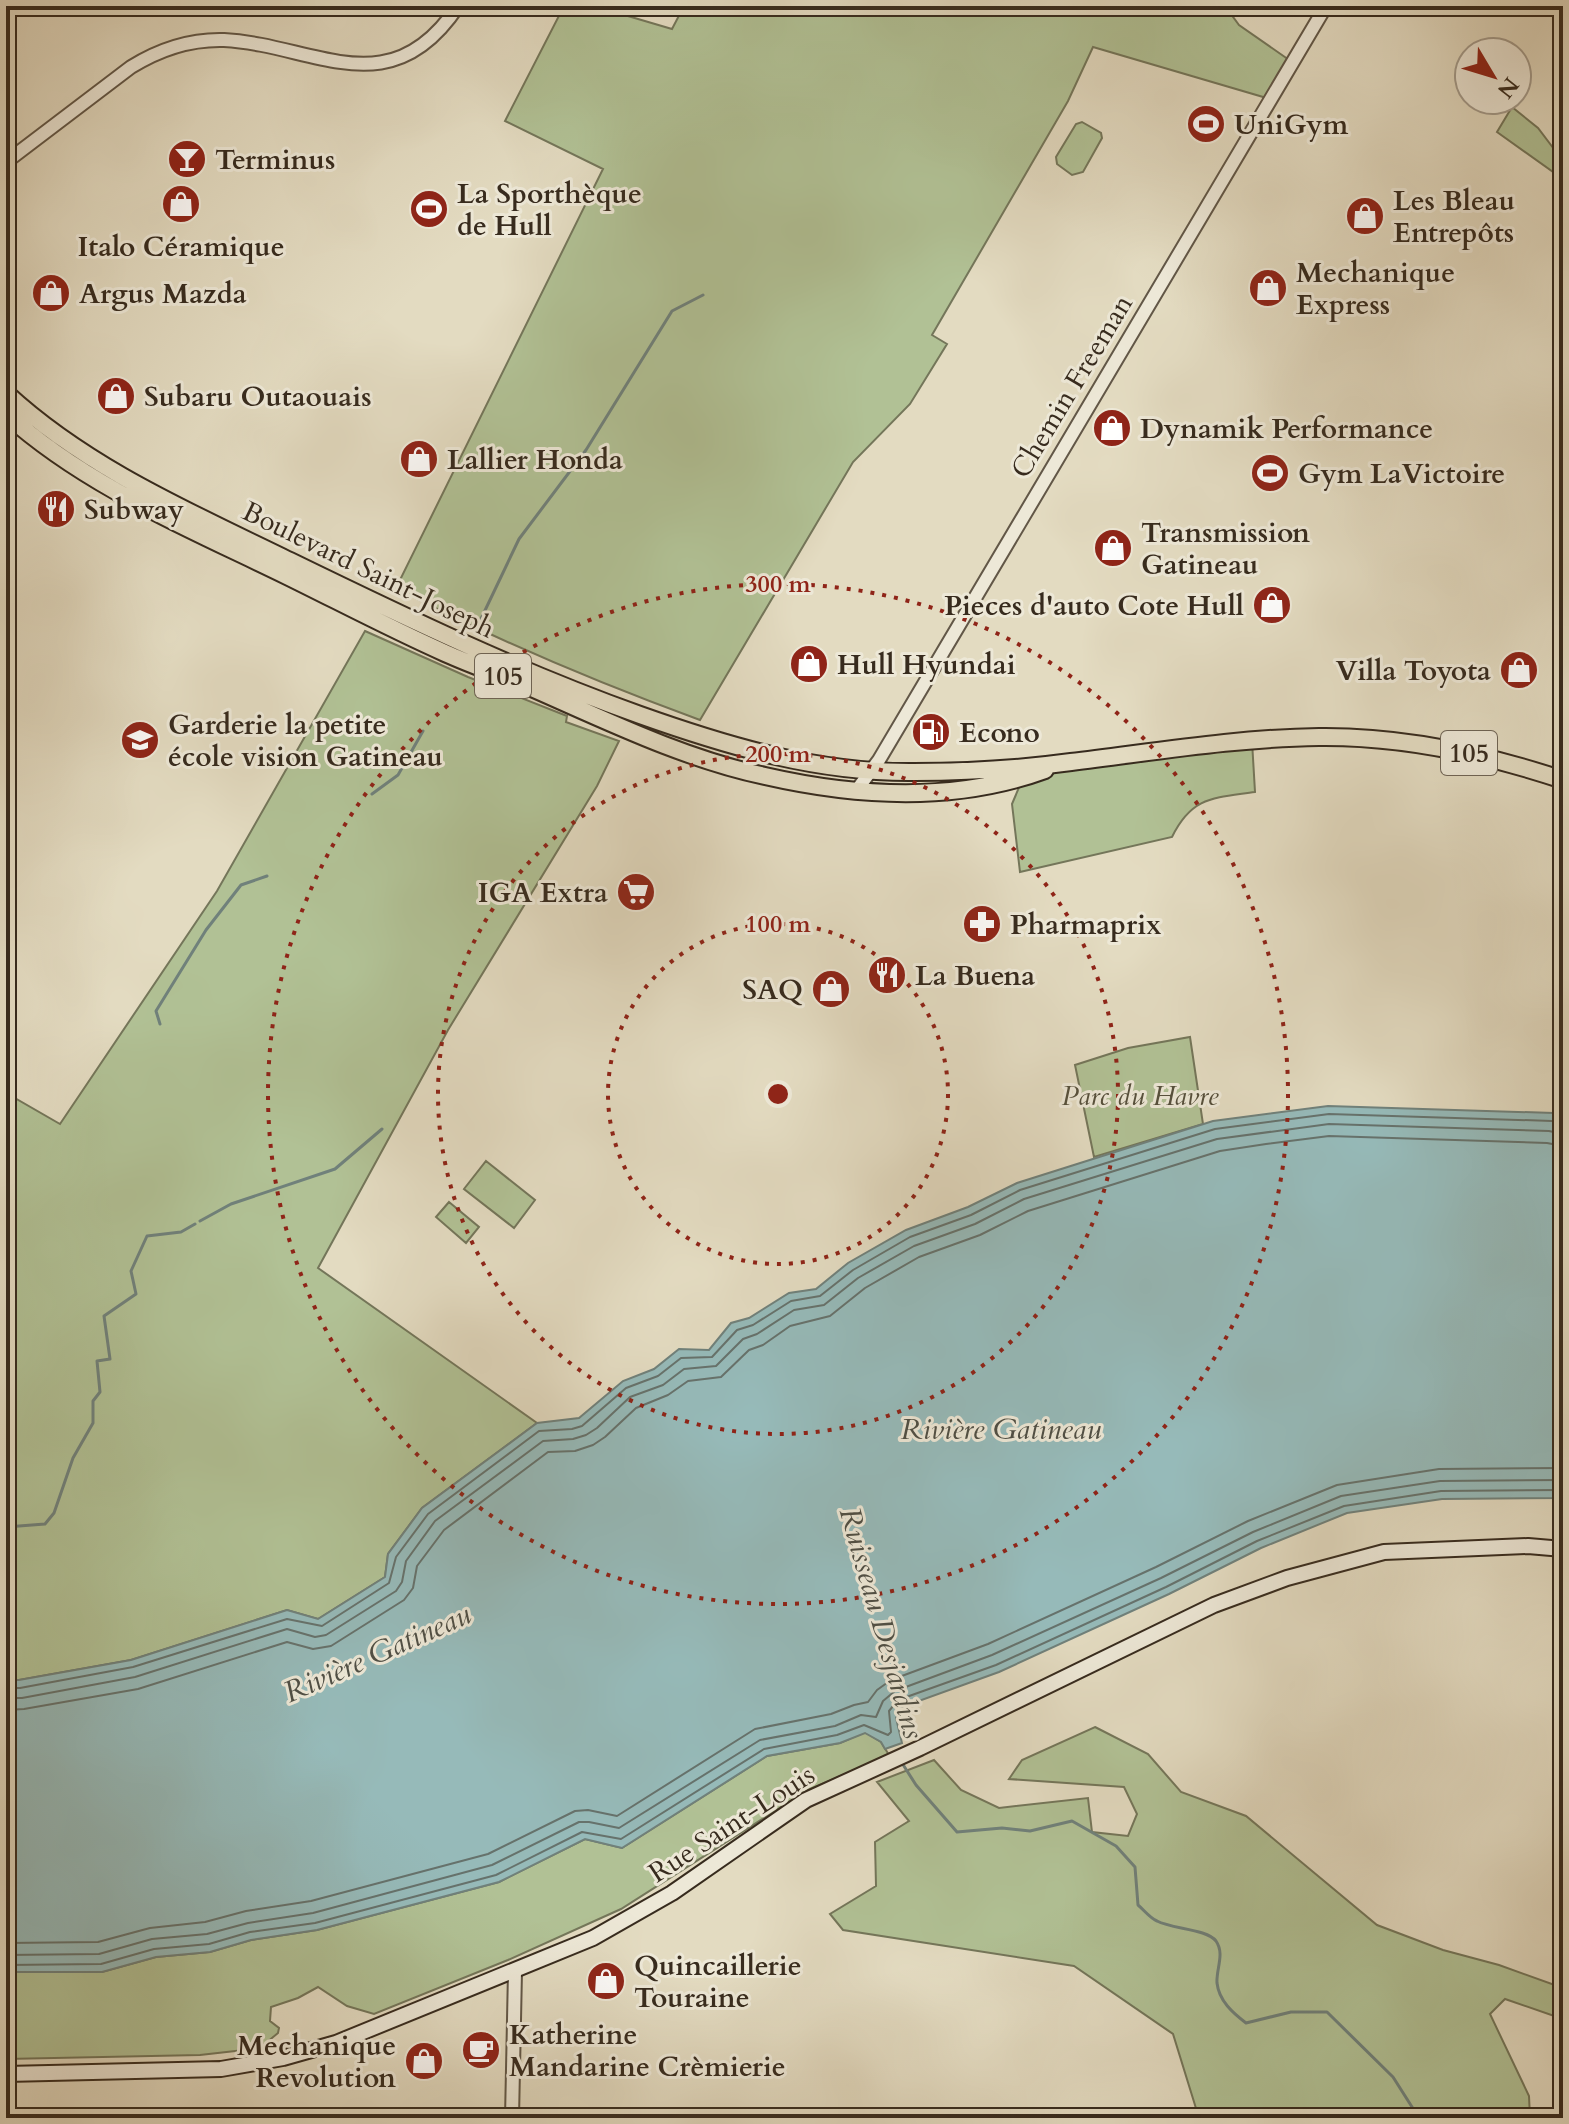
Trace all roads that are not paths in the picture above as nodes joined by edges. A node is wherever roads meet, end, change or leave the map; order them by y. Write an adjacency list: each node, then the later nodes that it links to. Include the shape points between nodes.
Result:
1 (458, 6): 3 (street, via 420,47 383,62 339,64 228,41 190,42 164,50 121,73)
2 (1326, 6): 7 (street, Chemin Freeman)
3 (6, 162)
4 (6, 393): 7 (main road, Boulevard Saint-Joseph / 105, via 84,455 451,639 581,693 729,745 792,761)
5 (6, 414): 9 (main road, Boulevard Saint-Joseph / 105, via 100,483 443,652 711,760 762,776)
6 (1065, 763): 7 (main road, Boulevard Saint-Joseph / 105); 8 (main road, Boulevard Saint-Joseph / 105, via 1213,744 1343,737 1469,753); 9 (main road, Boulevard Saint-Joseph / 105, via 978,789)
7 (871, 771): 9 (street, Chemin Freeman)
8 (1563, 780)
9 (856, 791)
10 (1563, 1549): 11 (main road, Rue Saint-Louis, via 1384,1552 1287,1578 1214,1605 791,1809 629,1919)
11 (515, 1971): 12 (main road, Rue Saint-Louis, via 336,2043 283,2058 221,2069); 13 (street)
12 (6, 2074)
13 (512, 2118)

